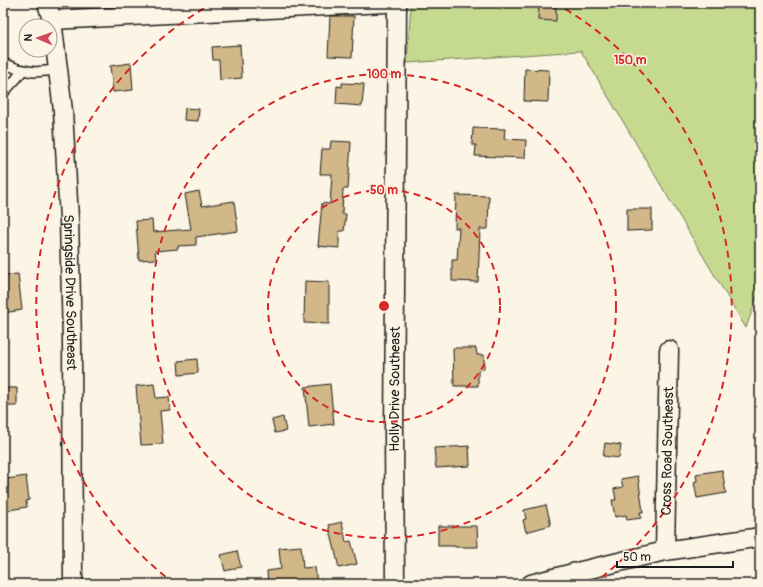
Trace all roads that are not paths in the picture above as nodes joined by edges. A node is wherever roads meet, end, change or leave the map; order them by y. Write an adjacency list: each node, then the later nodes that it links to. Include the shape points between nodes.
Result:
1 (47, 3): 4 (street, Springside Drive Southeast)
2 (385, 3): 5 (street)
3 (397, 3): 15 (street, Holly Drive Southeast)
4 (51, 18)
5 (58, 20)
6 (57, 58): 9 (street, Springside Drive Southeast)
7 (3, 63): 8 (lane)
8 (23, 70): 9 (lane); 10 (lane)
9 (58, 70): 14 (street, Springside Drive Southeast, via 69,219)
10 (3, 92)
11 (669, 350): 13 (street, Cross Road Southeast)
12 (760, 536): 13 (street)
13 (665, 551): 16 (street)
14 (73, 584)
15 (395, 584)
16 (531, 584)

